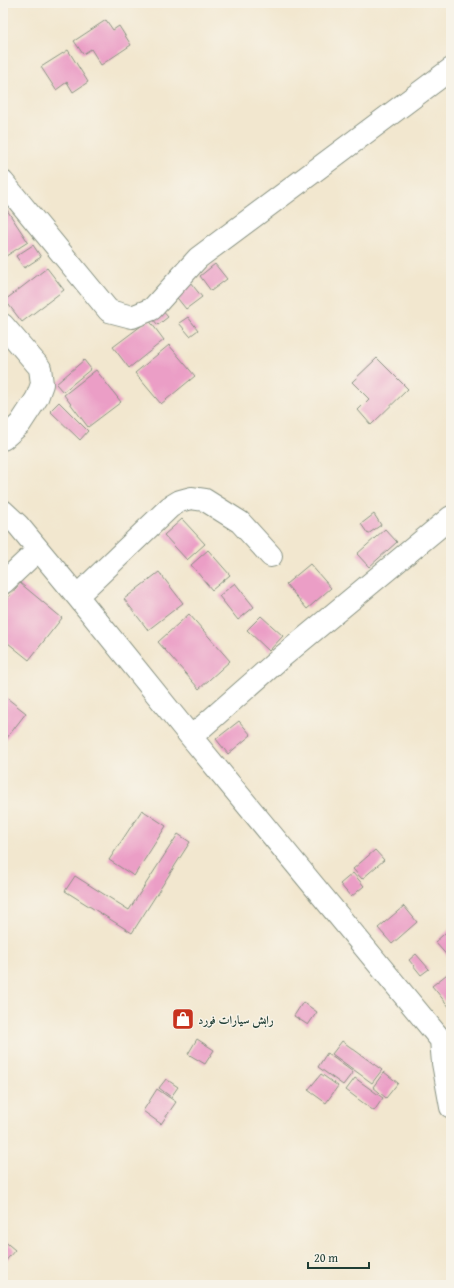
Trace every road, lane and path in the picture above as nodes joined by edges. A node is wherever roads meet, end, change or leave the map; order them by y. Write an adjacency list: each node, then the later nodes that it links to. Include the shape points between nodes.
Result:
1 (451, 69): 2 (street, via 198,258 152,309 132,317 109,311)
2 (3, 182)
3 (3, 325): 4 (street, via 40,368 42,384 37,398 20,424)
4 (3, 439)
5 (3, 511): 7 (street)
6 (451, 517): 11 (street, via 283,656)
7 (38, 550): 9 (street); 10 (street)
8 (271, 556): 10 (street, via 240,522 205,500 192,498 170,507)
9 (3, 583)
10 (77, 596): 11 (street)
11 (191, 737): 12 (street)
12 (446, 1036): 13 (street, via 443,1063)
13 (451, 1107)

